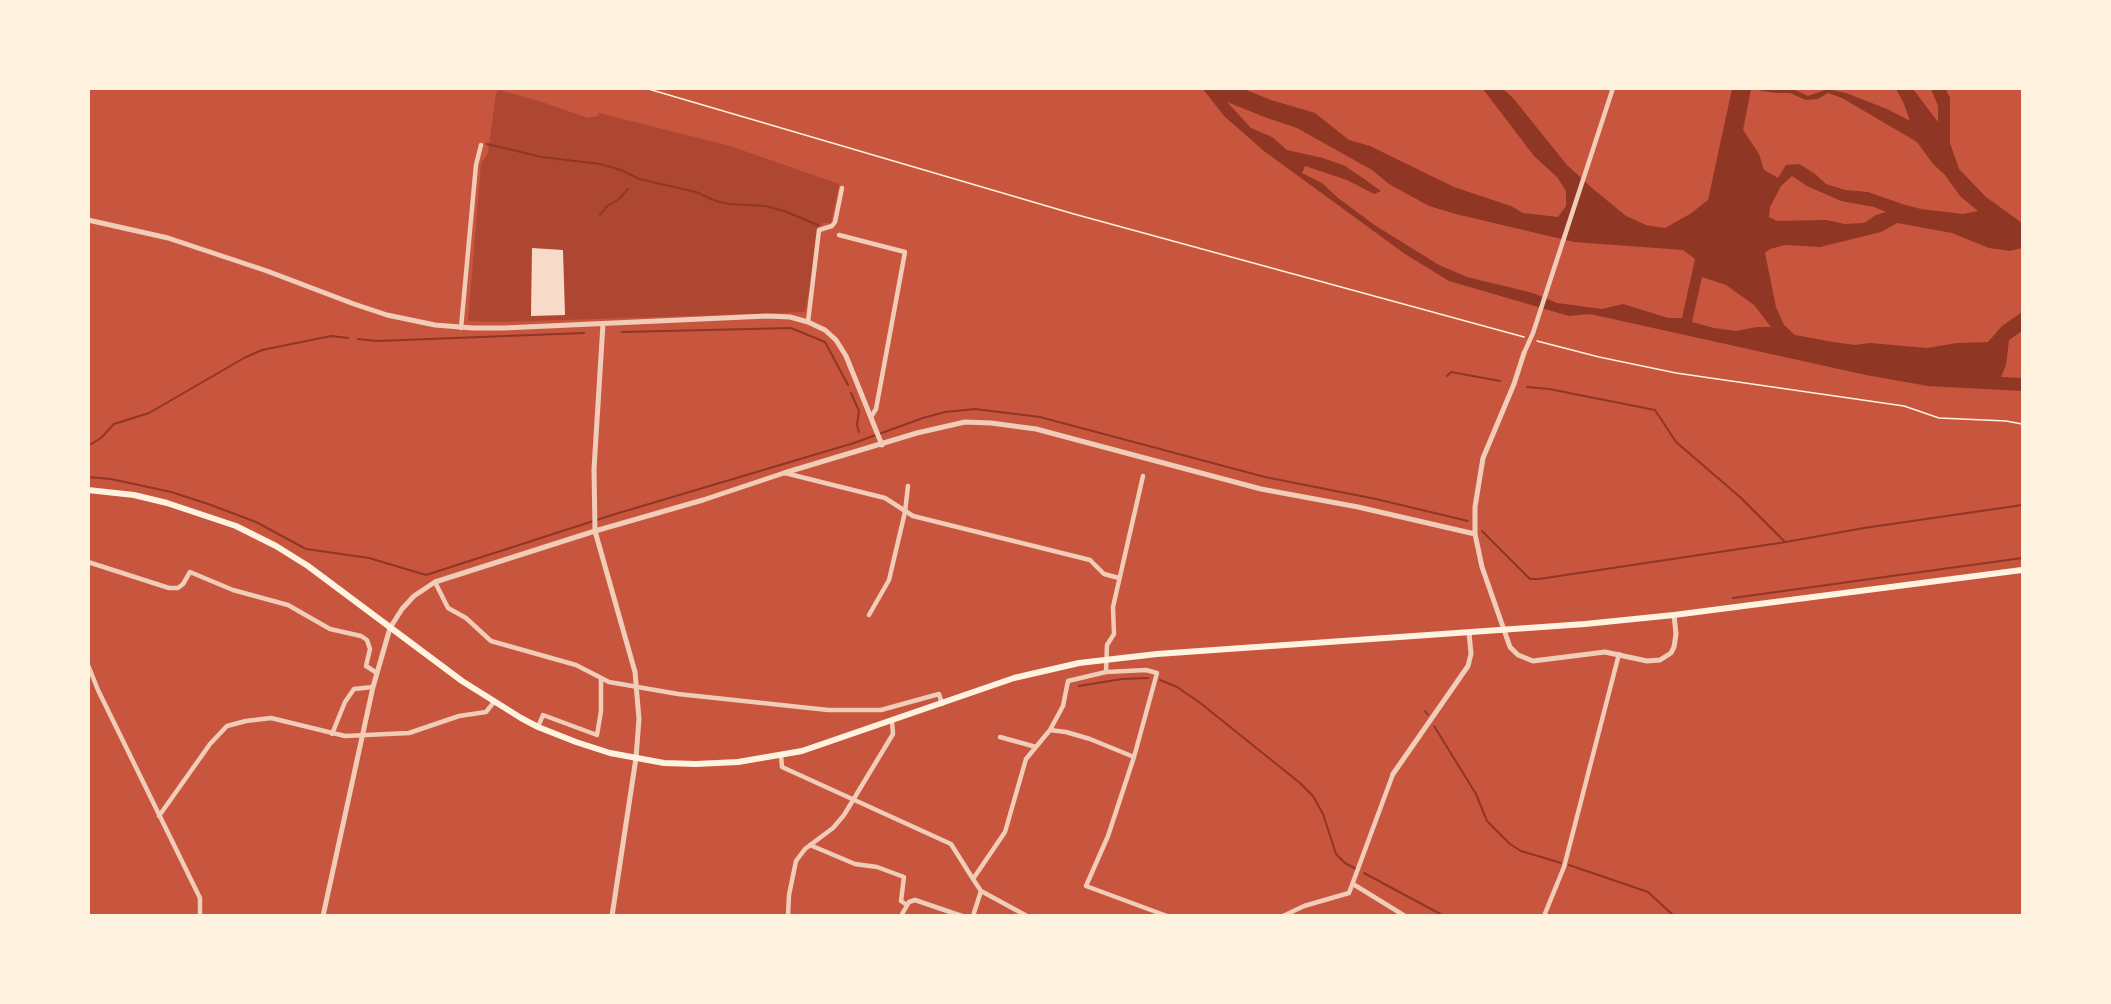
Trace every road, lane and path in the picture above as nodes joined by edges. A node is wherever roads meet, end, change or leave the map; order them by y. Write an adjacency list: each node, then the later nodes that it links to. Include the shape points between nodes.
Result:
1 (645, 88): 12 (path, via 1074,214 1599,357 1676,373 1905,406 1939,418)
2 (1613, 88): 10 (street)
3 (481, 145): 9 (street)
4 (842, 188): 7 (street, via 835,222 819,230)
5 (88, 220): 9 (street, via 168,238 387,315)
6 (839, 235): 11 (street, via 905,252 876,409)
7 (808, 322): 8 (street, via 768,316); 11 (street, via 836,340)
8 (603, 324): 9 (street); 19 (street, via 594,470)
9 (461, 328)
10 (1524, 353): 20 (street, via 1483,458)
11 (871, 417): 13 (street)
12 (2022, 424)
13 (882, 445): 14 (street); 20 (street, via 965,422 1036,429 1261,489)
14 (784, 473): 18 (street, via 885,498); 19 (street)
15 (1143, 476): 23 (street)
16 (908, 486): 18 (street)
17 (88, 489): 27 (main road, via 167,503 236,526 308,566)
18 (905, 512): 23 (street, via 1090,560 1104,574); 25 (street, via 889,580)
19 (595, 531): 24 (street); 36 (street)
20 (1475, 534): 29 (street, via 1507,642 1518,655 1533,661)
21 (88, 562): 33 (street, via 170,588 178,588 190,572 233,590 288,605 330,628 368,640 366,666)
22 (2022, 570): 26 (main road)
23 (1119, 578): 30 (street, via 1113,607 1114,634 1107,645)
24 (435, 582): 27 (street, via 414,596); 34 (street, via 448,608 466,618 491,641 576,664)
25 (869, 615)
26 (1674, 615): 28 (main road); 29 (street, via 1676,640 1666,657 1647,661)
27 (390, 628): 33 (street); 37 (main road)
28 (1469, 632): 30 (main road); 49 (street, via 1468,666)
29 (1619, 654): 68 (street, via 1564,867)
30 (1107, 659): 32 (street); 38 (main road, via 1014,678)
31 (88, 664): 51 (street)
32 (1106, 672): 41 (street, via 1068,681 1063,706); 47 (street, via 1157,673)
33 (377, 673): 35 (street)
34 (601, 678): 36 (street); 40 (street, via 597,735 543,715)
35 (373, 687): 42 (street, via 354,689); 43 (street)
36 (637, 687): 38 (street, via 828,710 881,710 939,694); 48 (street)
37 (494, 702): 40 (main road); 43 (street, via 486,712 459,716 409,733)
38 (942, 704): 39 (main road)
39 (892, 721): 46 (main road); 50 (street, via 893,734)
40 (538, 727): 48 (main road)
41 (1050, 730): 45 (street); 47 (street, via 1090,739)
42 (332, 734): 43 (street); 51 (street, via 271,718 228,726 210,744)
43 (364, 734): 58 (street)
44 (1000, 737): 45 (street)
45 (1036, 747): 53 (street, via 1026,759 1005,832)
46 (781, 755): 48 (main road, via 696,764); 50 (street, via 782,767)
47 (1134, 757): 65 (street, via 1108,836 1086,886)
48 (636, 758): 59 (street)
49 (1393, 774): 54 (street)
50 (854, 800): 52 (street, via 833,828); 53 (street, via 951,844)
51 (159, 816): 57 (street, via 200,898)
52 (810, 846): 56 (street, via 855,864 904,877 902,901); 60 (street, via 796,861)
53 (973, 879): 55 (street)
54 (1353, 884): 66 (street, via 1349,892); 67 (street)
55 (981, 891): 63 (street); 64 (street)
56 (907, 905): 61 (street); 62 (street, via 915,900)
57 (200, 915)
58 (323, 915)
59 (612, 915)
60 (788, 915)
61 (901, 915)
62 (962, 915)
63 (973, 915)
64 (1028, 915)
65 (1167, 915)
66 (1282, 915)
67 (1405, 915)
68 (1544, 915)

